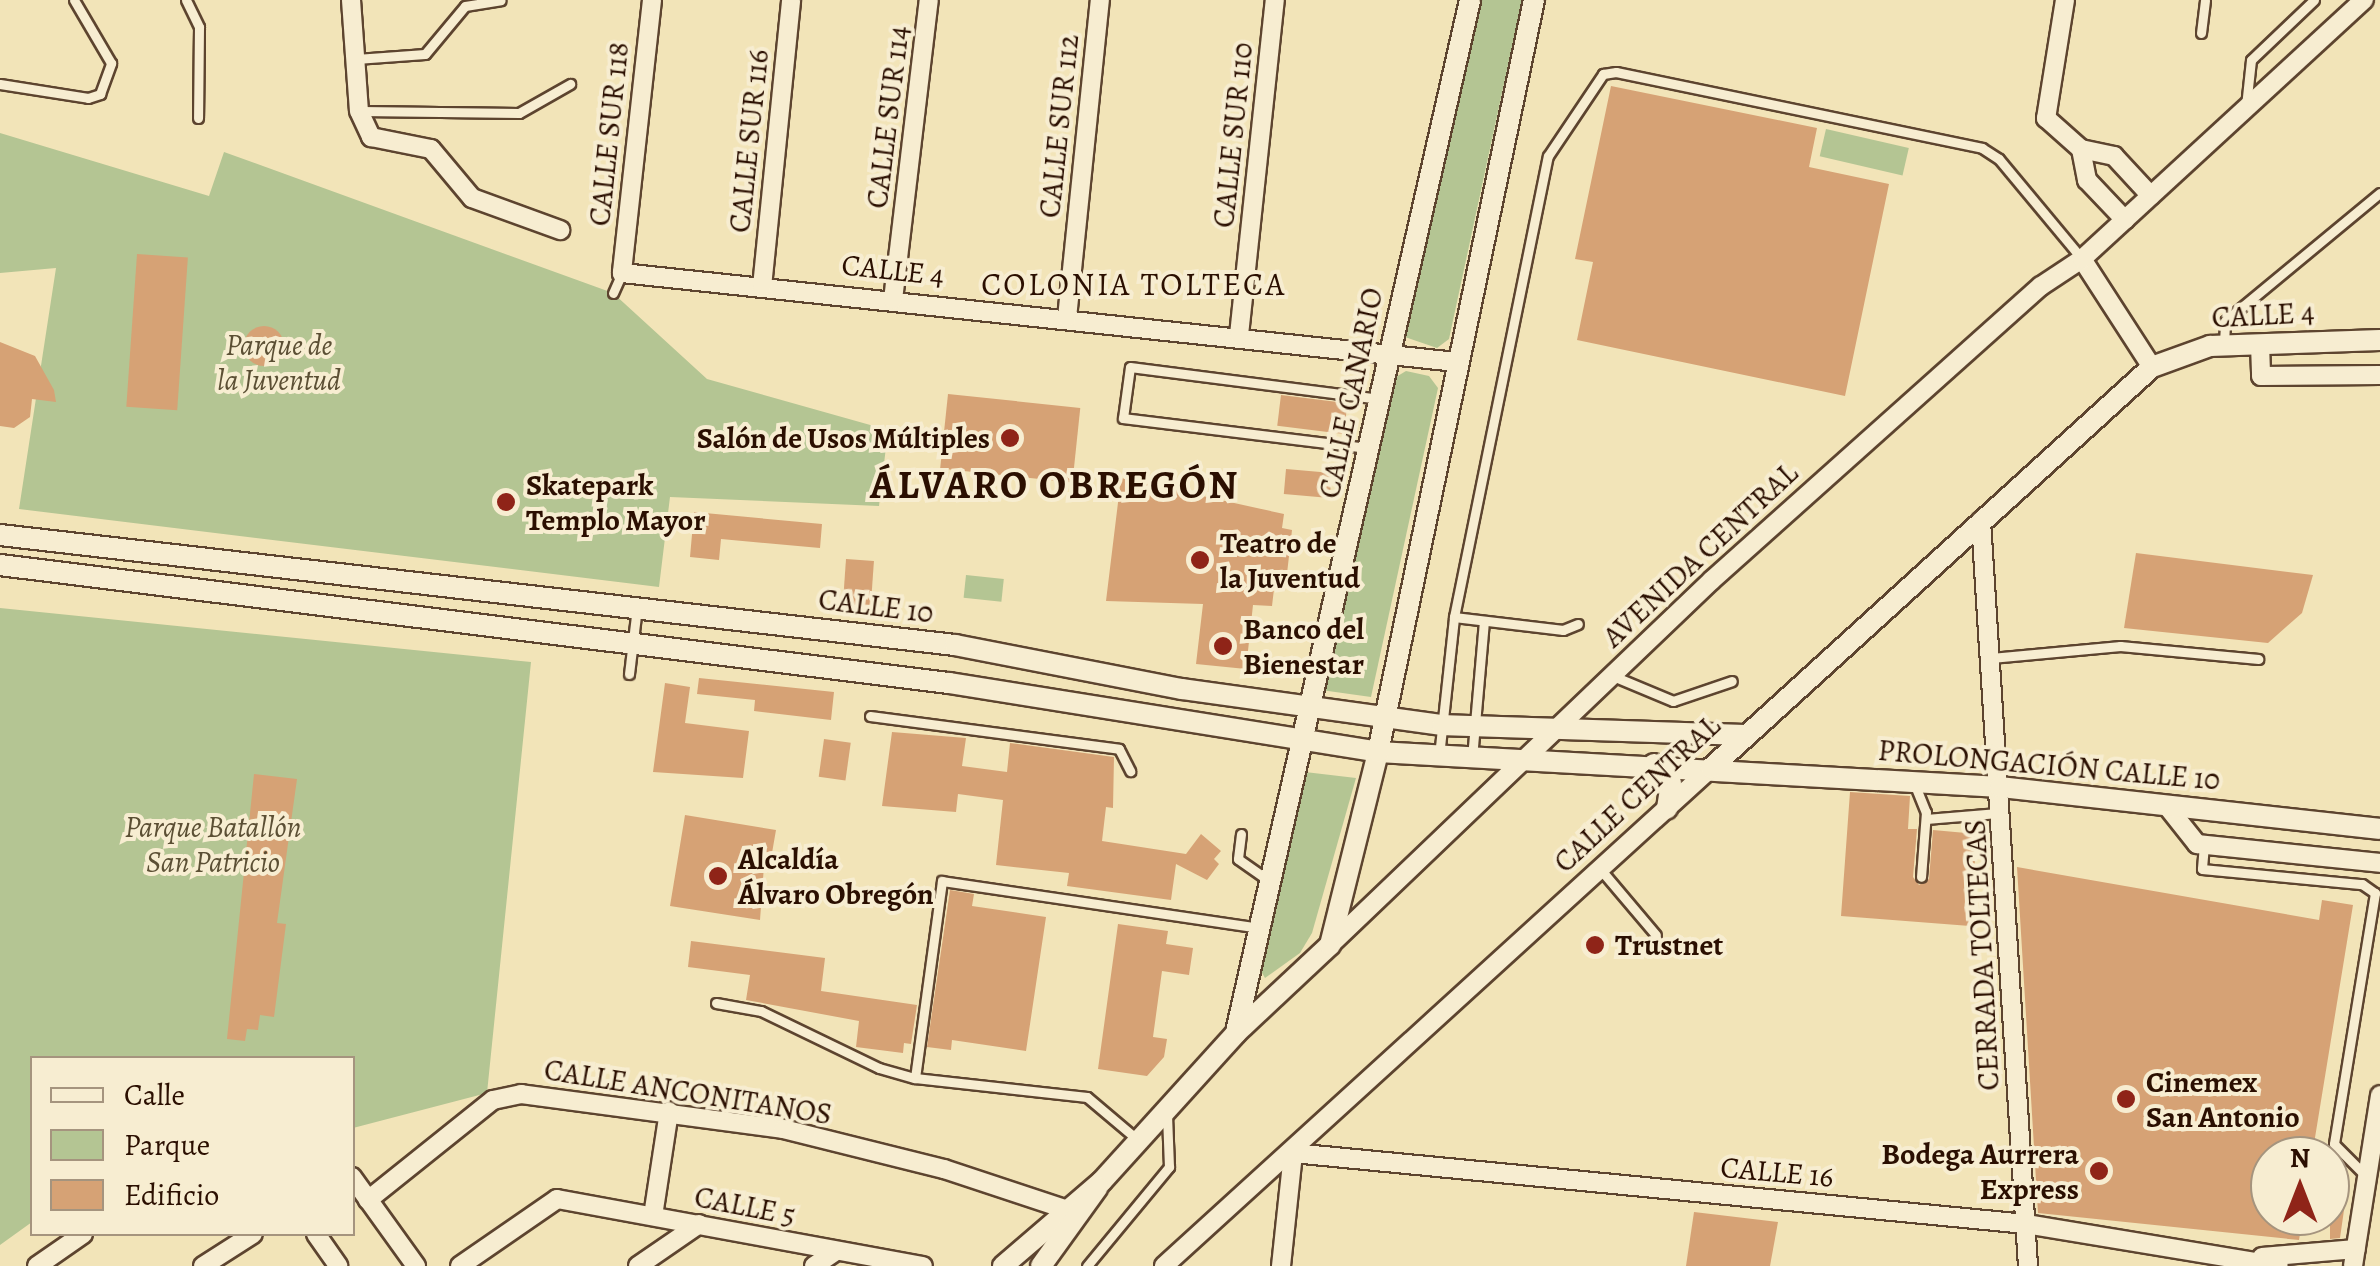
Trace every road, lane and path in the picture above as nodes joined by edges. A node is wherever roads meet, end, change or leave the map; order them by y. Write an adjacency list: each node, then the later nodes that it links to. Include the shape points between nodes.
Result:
1 (74, 0): 18 (lane, via 112,66 100,94 88,98)
2 (186, 0): 22 (lane, via 199,27)
3 (352, 0): 17 (street)
4 (501, 0): 17 (lane, via 466,6 424,54)
5 (652, 0): 29 (street, CALLE SUR 118)
6 (791, 0): 30 (street, CALLE SUR 116)
7 (930, 0): 32 (street, CALLE SUR 114)
8 (1100, 0): 33 (street, CALLE SUR 112)
9 (1275, 0): 34 (street, CALLE SUR 110)
10 (1470, 0): 38 (street, CALLE CANARIO)
11 (1534, 0): 39 (street)
12 (2065, 0): 23 (street, via 2046,118)
13 (2204, 0): 16 (lane)
14 (2314, 0): 21 (lane, via 2247,66)
15 (2364, 0): 21 (street, AVENIDA CENTRAL)
16 (2201, 33)
17 (356, 59): 20 (street)
18 (0, 84)
19 (570, 84): 20 (lane, via 519,113)
20 (359, 111): 27 (street, via 371,137 439,154 472,198)
21 (2246, 113): 25 (street, AVENIDA CENTRAL)
22 (198, 118)
23 (2081, 148): 25 (street, via 2114,156); 26 (street, via 2087,180)
24 (2380, 193): 37 (lane, via 2225,321)
25 (2151, 196): 26 (street, AVENIDA CENTRAL)
26 (2125, 220): 28 (street, AVENIDA CENTRAL)
27 (560, 230)
28 (2082, 260): 40 (street); 48 (lane, via 1999,159 1982,148 1602,74 1548,156); 55 (street, AVENIDA CENTRAL, via 2040,286)
29 (622, 273): 30 (street, CALLE 4); 31 (lane)
30 (762, 287): 32 (street, CALLE 4)
31 (613, 292)
32 (893, 300): 33 (street, CALLE 4)
33 (1067, 318): 34 (street, CALLE 4)
34 (1240, 336): 38 (street, CALLE 4)
35 (2380, 340): 36 (street, CALLE 4)
36 (2260, 344): 37 (street, CALLE 4); 41 (street, via 2261,376)
37 (2224, 346): 40 (street, CALLE 4, via 2183,352)
38 (1391, 353): 39 (street, CALLE 4); 42 (street, CALLE CANARIO)
39 (1456, 362): 59 (street)
40 (2152, 367): 44 (street, CALLE CENTRAL)
41 (2380, 375)
42 (1380, 399): 43 (street, CALLE CANARIO); 43 (lane, via 1130,367 1123,418)
43 (1370, 449): 57 (street, CALLE CANARIO)
44 (1980, 521): 52 (street, CERRADA TOLTECAS); 63 (street, CALLE CENTRAL)
45 (0, 536): 47 (street, CALLE 10)
46 (0, 565): 51 (street)
47 (637, 607): 51 (lane); 57 (street, CALLE 10, via 955,645)
48 (1454, 617): 49 (lane); 60 (lane)
49 (1484, 622): 50 (lane, via 1563,630); 61 (lane)
50 (1578, 624)
51 (634, 642): 54 (lane); 64 (street, via 949,683)
52 (1990, 658): 53 (lane, via 2120,646); 73 (street, CERRADA TOLTECAS)
53 (2258, 659)
54 (629, 674)
55 (1614, 676): 56 (lane, via 1673,701); 62 (street, AVENIDA CENTRAL)
56 (1732, 681)
57 (1313, 709): 59 (street, CALLE 10); 64 (street, CALLE CANARIO)
58 (870, 716): 71 (lane, via 1118,749)
59 (1385, 718): 60 (street, CALLE 10); 65 (street)
60 (1442, 724): 61 (street, CALLE 10); 66 (lane)
61 (1475, 728): 62 (street, CALLE 10); 67 (lane)
62 (1558, 730): 63 (street, CALLE 10); 68 (street, AVENIDA CENTRAL)
63 (1743, 736): 70 (street, CALLE CENTRAL)
64 (1306, 743): 65 (street); 84 (street, CALLE CANARIO)
65 (1378, 752): 66 (street); 87 (street)
66 (1439, 757): 67 (street)
67 (1472, 758): 68 (street)
68 (1530, 760): 69 (street); 87 (street, AVENIDA CENTRAL)
69 (1654, 764): 70 (street); 75 (street, via 1671,784)
70 (1712, 768): 72 (street, PROLONGACIÓN CALLE 10); 75 (street, CALLE CENTRAL)
71 (1130, 771)
72 (1913, 782): 73 (street, PROLONGACIÓN CALLE 10); 77 (lane)
73 (2000, 787): 74 (street, PROLONGACIÓN CALLE 10); 76 (street, CERRADA TOLTECAS)
74 (2166, 805): 78 (street, PROLONGACIÓN CALLE 10); 80 (street)
75 (1668, 809): 82 (street, CALLE CENTRAL)
76 (2002, 813): 77 (lane); 103 (street, CERRADA TOLTECAS)
77 (1926, 819): 83 (lane)
78 (2380, 829)
79 (1241, 834): 84 (lane, via 1241,864)
80 (2204, 845): 81 (street); 97 (lane, via 2202,869 2362,884 2374,893 2334,1144)
81 (2380, 863)
82 (1601, 870): 86 (lane); 96 (street, CALLE CENTRAL)
83 (1921, 877)
84 (1275, 884): 85 (street, CALLE CANARIO)
85 (1264, 928): 89 (street, CALLE CANARIO); 90 (lane, via 942,881)
86 (1656, 936)
87 (1330, 945): 89 (street, AVENIDA CENTRAL)
88 (716, 1002): 90 (lane, via 762,1012)
89 (1236, 1032): 93 (street, AVENIDA CENTRAL)
90 (915, 1078): 94 (lane, via 1087,1097)
91 (2380, 1095): 95 (street)
92 (669, 1110): 99 (street, CALLE ANCONITANOS, via 507,1096); 100 (street, CALLE ANCONITANOS, via 783,1129); 101 (street)
93 (1167, 1114): 94 (street, AVENIDA CENTRAL); 120 (lane, via 1169,1168)
94 (1140, 1142): 100 (street, AVENIDA CENTRAL)
95 (2375, 1150): 97 (street)
96 (1293, 1153): 103 (street, CALLE 16); 121 (street, CALLE CENTRAL); 122 (street)
97 (2367, 1177): 108 (street)
98 (355, 1182): 99 (street)
99 (368, 1200): 113 (street)
100 (1074, 1211): 118 (street, AVENIDA CENTRAL); 119 (street, AVENIDA CENTRAL)
101 (653, 1216): 102 (street, CALLE 5); 114 (street, CALLE 5, via 557,1199)
102 (699, 1224): 107 (street, CALLE 5); 115 (street)
103 (2026, 1224): 109 (street, CALLE 16); 123 (street, CERRADA TOLTECAS)
104 (80, 1236): 111 (street)
105 (250, 1236): 110 (street)
106 (317, 1236): 112 (street)
107 (836, 1251): 116 (street); 117 (street, CALLE 5)
108 (2354, 1257): 109 (street, CALLE 16)
109 (2255, 1258): 124 (street, CALLE 16)
110 (205, 1265)
111 (37, 1266)
112 (338, 1266)
113 (416, 1266)
114 (460, 1266)
115 (638, 1266)
116 (814, 1266)
117 (924, 1266)
118 (1003, 1266)
119 (1041, 1266)
120 (1086, 1266)
121 (1164, 1266)
122 (1281, 1266)
123 (2028, 1266)
124 (2279, 1266)

